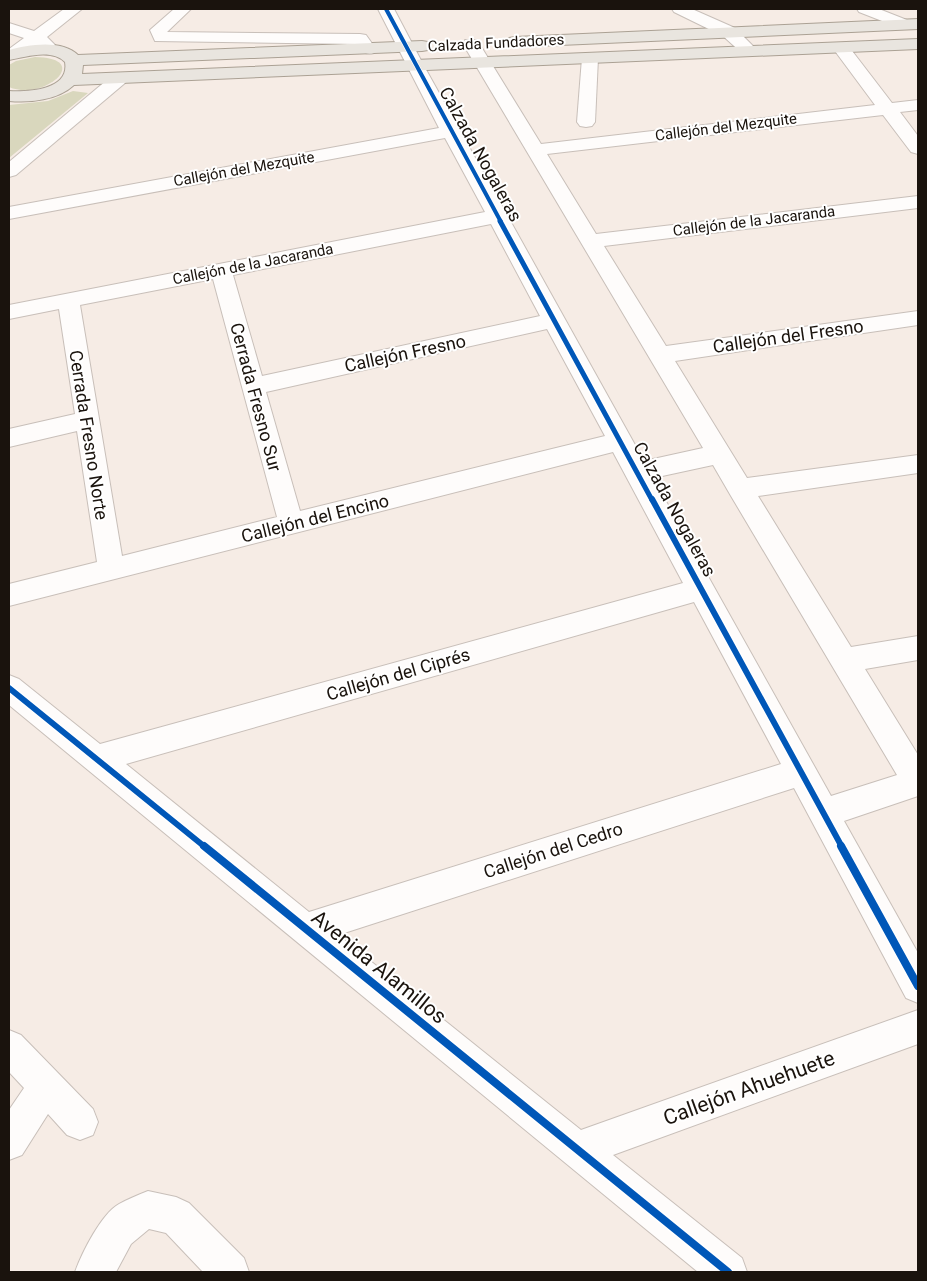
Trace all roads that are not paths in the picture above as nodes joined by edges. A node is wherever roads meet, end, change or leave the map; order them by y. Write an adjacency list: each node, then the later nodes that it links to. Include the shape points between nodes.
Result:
1 (74, 9): 11 (street)
2 (183, 9): 9 (street, via 158,30 162,37)
3 (386, 9): 17 (street, Calzada Nogaleras)
4 (680, 9): 8 (street)
5 (865, 9): 6 (street)
6 (912, 24): 8 (main road, Calzada Fundadores)
7 (9, 28): 11 (street)
8 (729, 32): 12 (main road, Calzada Fundadores); 15 (street)
9 (183, 38): 14 (street, via 360,39); 16 (street)
10 (918, 44): 13 (main road, Calzada Fundadores)
11 (22, 46): 19 (main road, via 52,50)
12 (473, 47): 17 (main road, Calzada Fundadores); 17 (main road, Calzada Fundadores); 18 (main road, Calzada Fundadores); 28 (street)
13 (840, 47): 15 (main road, Calzada Fundadores); 24 (street)
14 (368, 49): 16 (main road, Calzada Fundadores); 17 (main road, Calzada Fundadores)
15 (750, 51): 18 (main road, Calzada Fundadores)
16 (183, 56): 19 (main road, Calzada Fundadores)
17 (410, 57): 20 (main road, Calzada Fundadores); 26 (street, Calzada Nogaleras)
18 (590, 58): 25 (street)
19 (74, 60): 21 (main road, via 76,67)
20 (119, 79): 21 (main road, Calzada Fundadores); 29 (street)
21 (69, 80): 22 (main road, via 45,93)
22 (9, 96)
23 (918, 105): 24 (street, Callejón del Mezquite)
24 (887, 108): 27 (street); 28 (street, Callejón del Mezquite)
25 (586, 122)
26 (451, 131): 32 (street, Callejón del Mezquite); 34 (street, Calzada Nogaleras)
27 (918, 148)
28 (535, 150): 35 (street)
29 (9, 171)
30 (16, 192): 32 (street)
31 (918, 202): 35 (street, Callejón de la Jacaranda)
32 (36, 208): 33 (street, Callejón del Mezquite)
33 (9, 213)
34 (498, 216): 36 (street, Callejón de la Jacaranda); 40 (street, Calzada Nogaleras)
35 (590, 241): 41 (street)
36 (221, 270): 37 (street, Callejón de la Jacaranda); 42 (street, Cerrada Fresno Sur)
37 (68, 300): 38 (street, Callejón de la Jacaranda); 43 (street, Cerrada Fresno Norte)
38 (9, 312)
39 (918, 318): 41 (street, Callejón del Fresno)
40 (556, 320): 42 (street, Callejón Fresno); 45 (street, Calzada Nogaleras)
41 (658, 355): 46 (street)
42 (254, 386): 50 (street, Cerrada Fresno Sur)
43 (86, 420): 44 (street); 51 (street, Cerrada Fresno Norte)
44 (9, 438)
45 (620, 441): 48 (street, Calzada Nogaleras); 50 (street, Callejón del Encino)
46 (719, 454): 48 (street); 49 (street)
47 (918, 464): 49 (street)
48 (638, 472): 52 (street, Calzada Nogaleras)
49 (740, 489): 55 (street)
50 (291, 524): 51 (street, Callejón del Encino)
51 (111, 570): 53 (street, Callejón del Encino)
52 (701, 589): 57 (street, Callejón del Ciprés); 58 (street, Calzada Nogaleras)
53 (9, 596)
54 (918, 648): 55 (street)
55 (844, 660): 59 (street)
56 (9, 688): 57 (street, Avenida Alamillos)
57 (96, 759): 61 (street, Avenida Alamillos)
58 (801, 772): 60 (street, Calzada Nogaleras); 61 (street, Callejón del Cedro)
59 (918, 782): 60 (street)
60 (823, 813): 62 (street, Calzada Nogaleras)
61 (306, 928): 68 (street, Avenida Alamillos)
62 (918, 986)
63 (918, 1027): 68 (street, Callejón Ahuehuete)
64 (9, 1048): 65 (street)
65 (46, 1086): 66 (street); 67 (street)
66 (80, 1122)
67 (9, 1142)
68 (579, 1150): 71 (street, Avenida Alamillos)
69 (94, 1272): 70 (street, via 118,1231 131,1218 148,1210 176,1216)
70 (230, 1272)
71 (728, 1272)

